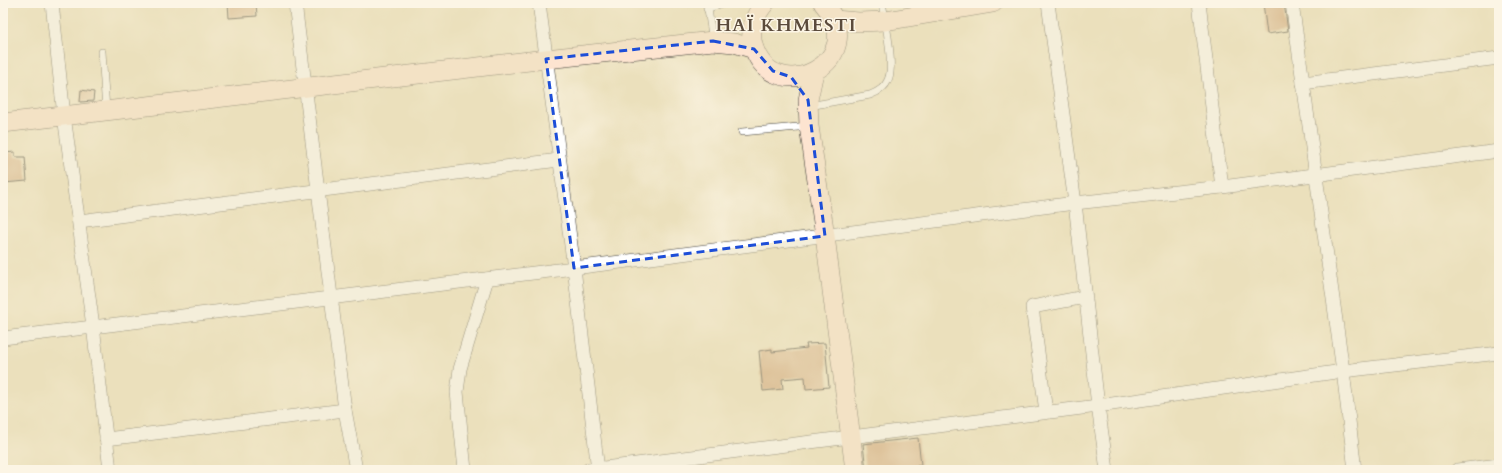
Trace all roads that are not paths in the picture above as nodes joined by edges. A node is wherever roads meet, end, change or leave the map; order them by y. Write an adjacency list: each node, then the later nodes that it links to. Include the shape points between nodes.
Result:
1 (52, 3): 27 (street)
2 (295, 3): 24 (street)
3 (539, 3): 20 (street)
4 (722, 3): 11 (lane)
5 (766, 3): 14 (street, via 759,10)
6 (823, 3): 13 (street)
7 (993, 3): 12 (street)
8 (1048, 3): 36 (street)
9 (1199, 3): 34 (street)
10 (1292, 3): 23 (street)
11 (707, 6): 16 (lane)
12 (879, 15): 13 (street, via 846,21); 15 (street); 25 (lane, via 891,67 885,85 870,95)
13 (834, 20): 15 (street)
14 (753, 25): 16 (street); 17 (street)
15 (837, 39): 21 (street, via 832,55)
16 (718, 41): 17 (street); 20 (street)
17 (754, 49): 22 (street, via 769,68)
18 (102, 52): 26 (lane)
19 (1499, 58): 23 (street)
20 (546, 59): 24 (street); 32 (street)
21 (814, 72): 22 (street); 25 (street)
22 (791, 77): 25 (street)
23 (1303, 83): 33 (street)
24 (306, 88): 26 (street); 35 (street)
25 (808, 103): 29 (street)
26 (106, 111): 27 (street)
27 (64, 116): 28 (street); 37 (street)
28 (3, 123)
29 (809, 126): 30 (lane); 38 (street)
30 (742, 132)
31 (1499, 151): 33 (street)
32 (559, 160): 35 (street); 39 (street)
33 (1316, 175): 34 (street); 46 (street)
34 (1222, 187): 36 (street)
35 (319, 191): 37 (street); 42 (street)
36 (1075, 203): 38 (street); 41 (street)
37 (78, 220): 43 (street)
38 (825, 236): 39 (street); 50 (street)
39 (574, 268): 40 (street); 56 (street)
40 (487, 279): 42 (street); 55 (street, via 460,369 457,392)
41 (1086, 297): 47 (street); 49 (street, via 1032,307)
42 (332, 298): 43 (street); 48 (street)
43 (93, 326): 44 (street); 51 (street)
44 (3, 338)
45 (1499, 353): 46 (street)
46 (1343, 371): 47 (street); 59 (street)
47 (1098, 406): 49 (street); 58 (street)
48 (345, 410): 51 (street); 54 (street)
49 (1046, 412): 50 (street)
50 (851, 438): 56 (street); 57 (street)
51 (106, 439): 53 (street)
52 (1499, 465): 60 (street)
53 (110, 470)
54 (356, 470)
55 (465, 470)
56 (595, 470)
57 (855, 470)
58 (1107, 470)
59 (1355, 470)
60 (1457, 470)

